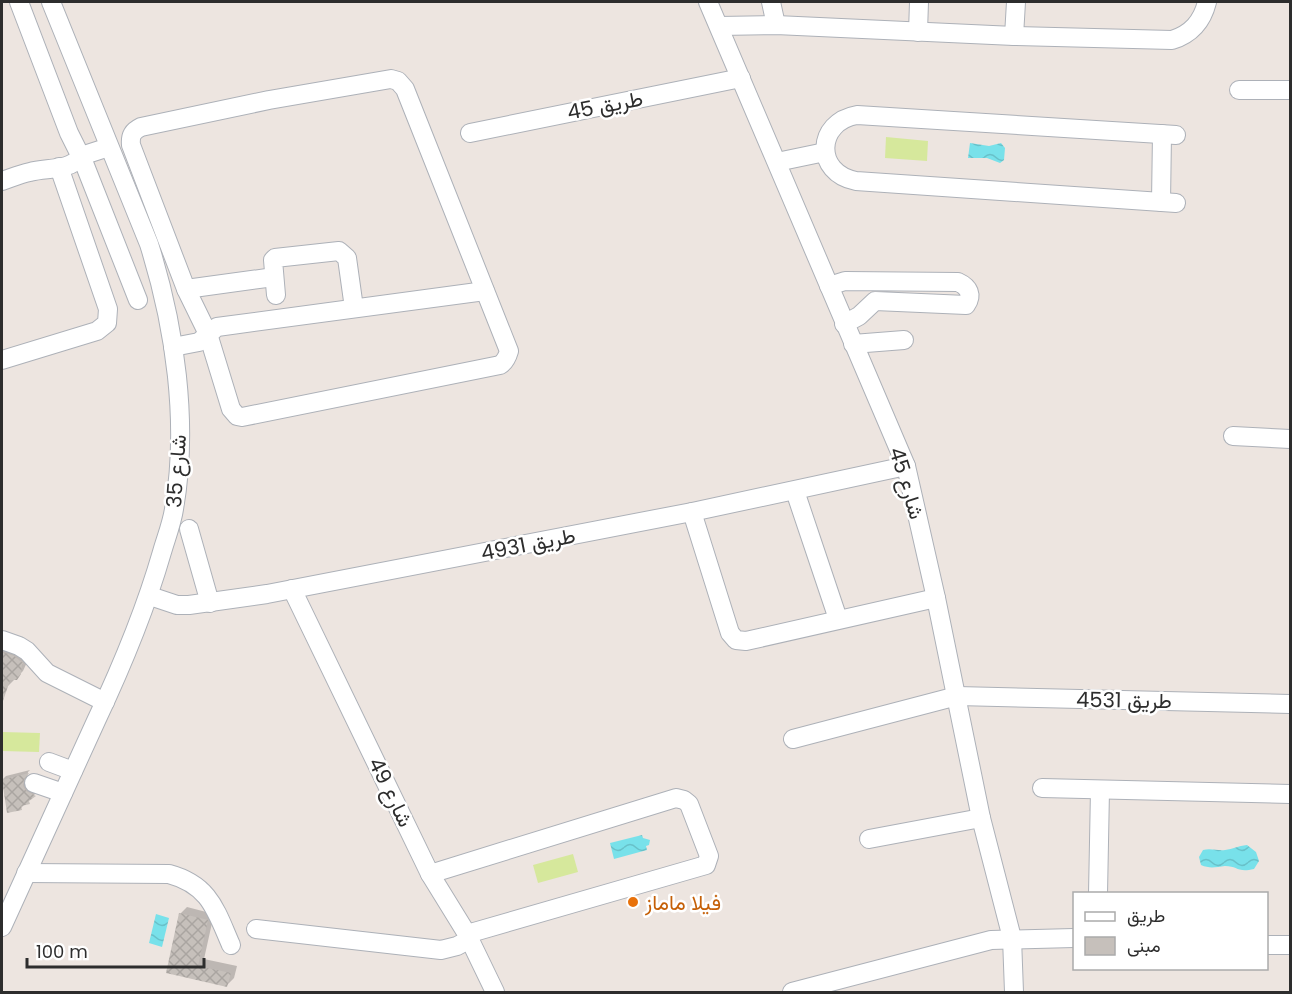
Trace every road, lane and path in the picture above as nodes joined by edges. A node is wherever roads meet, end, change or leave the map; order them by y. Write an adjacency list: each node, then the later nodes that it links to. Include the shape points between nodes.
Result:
1 (19, 2): 18 (street)
2 (51, 2): 16 (street, شارع 35)
3 (708, 2): 9 (street, شارع 45)
4 (771, 2): 8 (street)
5 (918, 2): 10 (street)
6 (1016, 2): 11 (street)
7 (1207, 2): 11 (street, via 1199,23 1172,40)
8 (776, 25): 9 (street); 10 (street)
9 (719, 26): 12 (street, شارع 45)
10 (918, 32): 11 (street)
11 (1014, 36)
12 (741, 78): 15 (street, طريق 45); 19 (street, شارع 45)
13 (1239, 90): 14 (street)
14 (1290, 90)
15 (470, 133)
16 (109, 147): 18 (street); 34 (street, شارع 35, via 149,244)
17 (825, 152): 17 (street, via 833,127 857,115 1169,134 1169,202 856,182 839,176); 19 (street)
18 (81, 156): 20 (street); 21 (street, via 63,153 42,161); 27 (street)
19 (777, 162): 24 (street, شارع 45)
20 (59, 167): 21 (street); 35 (street, via 108,309 107,323 97,331)
21 (33, 171): 22 (street)
22 (2, 181)
23 (869, 281): 24 (street); 28 (street); 28 (street, via 958,282 970,295 966,305)
24 (829, 286): 30 (street, شارع 45)
25 (186, 289): 26 (street, via 131,145 134,131 268,100 390,78 405,89); 29 (street, via 275,286 275,258 339,251 346,258); 31 (street)
26 (485, 291): 29 (street); 31 (street, via 509,351 500,365 242,417 231,409)
27 (138, 300)
28 (875, 301): 30 (street)
29 (354, 308): 31 (street, via 217,327)
30 (844, 324): 33 (street, شارع 45)
31 (208, 334): 34 (street, via 199,342)
32 (904, 340): 33 (street)
33 (853, 344): 38 (street, شارع 45)
34 (173, 347): 43 (street, شارع 35, via 180,414 174,509)
35 (2, 360)
36 (1233, 436): 37 (street)
37 (1290, 439)
38 (906, 466): 39 (street, طريق 4931); 44 (street, شارع 45)
39 (795, 491): 40 (street, طريق 4931); 46 (street)
40 (692, 512): 42 (street, طريق 4931); 46 (street, via 730,633 736,640)
41 (189, 529): 45 (street)
42 (292, 589): 45 (street, طريق 4931); 62 (street, شارع 49)
43 (150, 596): 45 (street, طريق 4931, via 177,605); 49 (street, شارع 35)
44 (936, 598): 46 (street); 48 (street, شارع 45)
45 (210, 603)
46 (838, 620)
47 (2, 640): 49 (street, via 27,651 47,673)
48 (957, 696): 50 (street, طريق 4531); 51 (street, طريق 4531); 59 (street, شارع 45)
49 (105, 702): 53 (street, شارع 35)
50 (1290, 704)
51 (793, 739)
52 (49, 762): 53 (street)
53 (73, 771): 57 (street, شارع 35)
54 (34, 783): 57 (street)
55 (1042, 788): 56 (street)
56 (1100, 790): 58 (street); 63 (street)
57 (63, 793): 61 (street, شارع 35)
58 (1290, 794)
59 (981, 818): 60 (street); 67 (street, شارع 45)
60 (869, 839)
61 (26, 873): 64 (street, شارع 35); 69 (street, via 170,874 184,878 207,895)
62 (430, 874): 66 (street, شارع 49); 66 (street, via 676,798 689,804 709,856 706,865)
63 (1098, 892)
64 (2, 927)
65 (256, 929): 66 (street, via 441,950 457,946)
66 (468, 936): 72 (street, شارع 49)
67 (1012, 938): 68 (street); 73 (street, via 991,939); 74 (street, شارع 45)
68 (1073, 938)
69 (231, 945)
70 (1268, 945): 71 (street)
71 (1290, 945)
72 (495, 993)
73 (792, 993)
74 (1014, 993)

